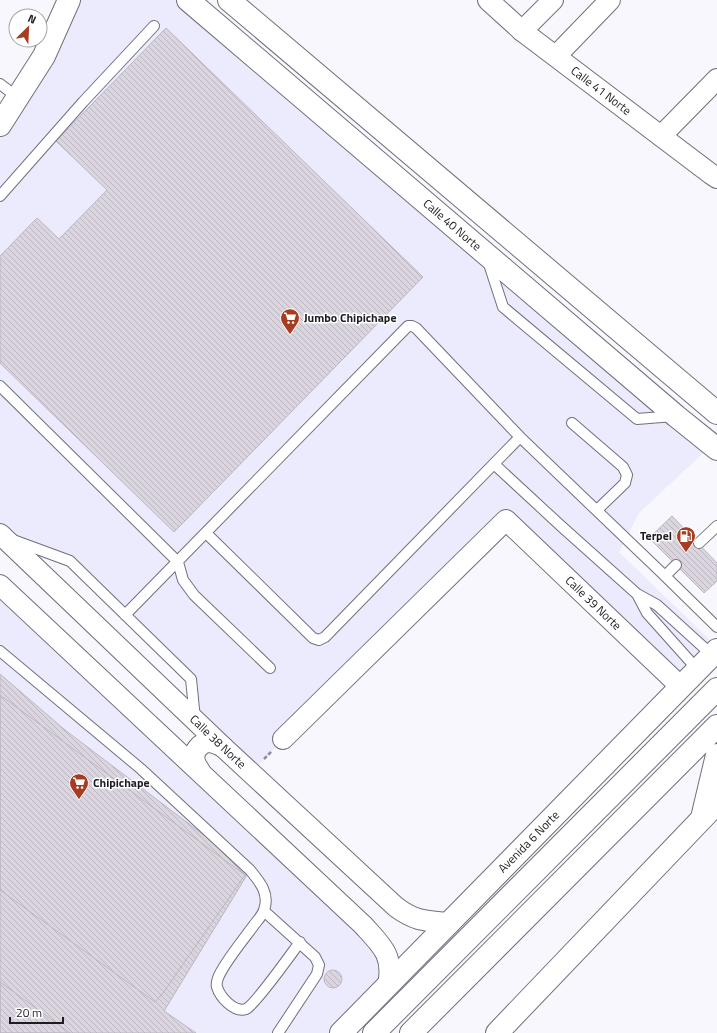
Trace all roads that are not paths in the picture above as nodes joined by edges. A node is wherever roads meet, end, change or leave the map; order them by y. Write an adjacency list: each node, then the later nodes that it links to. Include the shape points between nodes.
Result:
1 (69, 0): 12 (street, via 44,56)
2 (188, 0): 17 (street, Calle 40 Norte)
3 (228, 0): 19 (street)
4 (488, 0): 8 (street, Calle 41 Norte)
5 (553, 0): 8 (street)
6 (610, 0): 9 (street)
7 (154, 26): 16 (lane)
8 (522, 31): 9 (street, Calle 41 Norte)
9 (556, 56): 14 (street, Calle 41 Norte)
10 (717, 78): 14 (street)
11 (0, 84): 12 (lane)
12 (17, 97): 13 (street)
13 (0, 125)
14 (661, 136): 15 (street, Calle 41 Norte)
15 (717, 178)
16 (0, 196)
17 (486, 254): 20 (street, Calle 40 Norte); 20 (lane, via 503,307 637,419)
18 (0, 386): 30 (lane)
19 (717, 413)
20 (676, 416): 23 (street, Calle 40 Norte)
21 (572, 423): 25 (lane, via 623,467 627,475 625,483)
22 (520, 436): 24 (lane); 25 (lane); 27 (lane, via 416,328 408,326)
23 (717, 449)
24 (494, 464): 27 (lane, via 325,637 319,640 313,638); 34 (lane)
25 (597, 510): 32 (lane)
26 (717, 526): 29 (lane)
27 (206, 533): 30 (lane)
28 (1, 535): 35 (lane, via 70,561); 42 (street, Calle 38 Norte)
29 (699, 544)
30 (178, 562): 35 (lane); 39 (lane, via 183,580 194,595)
31 (676, 565): 32 (lane)
32 (665, 576): 36 (lane)
33 (0, 585): 45 (street)
34 (638, 594): 38 (lane, via 658,605); 38 (lane, via 647,613 676,647)
35 (125, 615): 42 (lane, via 191,679)
36 (717, 627)
37 (0, 651): 50 (lane, via 141,769 250,870 261,883 266,898)
38 (709, 658): 40 (street, Avenida 6 Norte)
39 (270, 668)
40 (680, 686): 44 (street, Calle 39 Norte, via 506,520); 51 (street, Avenida 6 Norte)
41 (717, 689): 57 (street, Avenida 6 Norte)
42 (195, 721): 45 (street, via 197,731 190,742 180,745); 46 (street, Calle 38 Norte)
43 (717, 726): 58 (street)
44 (283, 739)
45 (168, 742): 48 (street)
46 (223, 747): 48 (street, via 211,742 199,746 195,762); 51 (street, Calle 38 Norte, via 396,907 421,921)
47 (717, 755): 49 (street)
48 (200, 771): 53 (street, via 380,944 387,953 389,963)
49 (710, 811): 54 (street)
50 (264, 911): 52 (lane); 52 (lane, via 218,977 216,985 219,993 231,1006 238,1009 246,1008 256,1000)
51 (450, 923): 53 (street, Avenida 6 Norte)
52 (300, 942): 55 (lane, via 315,957 319,965 317,974)
53 (388, 986): 56 (street, Avenida 6 Norte)
54 (510, 1028)
55 (278, 1033)
56 (341, 1033)
57 (374, 1033)
58 (411, 1033)

